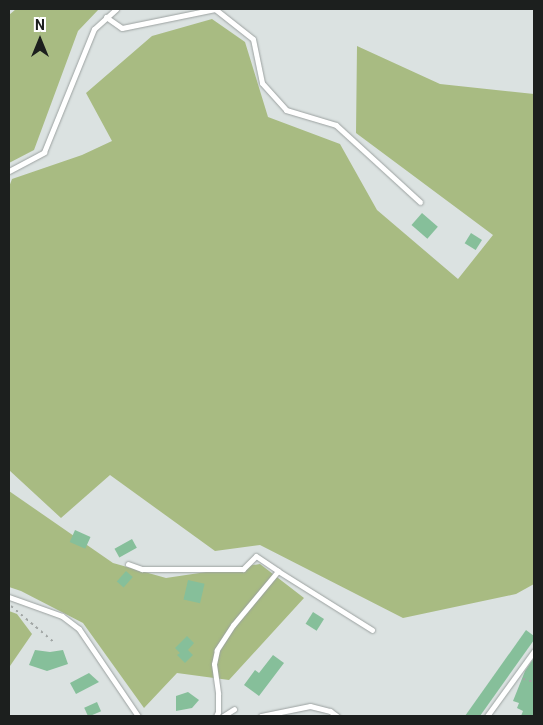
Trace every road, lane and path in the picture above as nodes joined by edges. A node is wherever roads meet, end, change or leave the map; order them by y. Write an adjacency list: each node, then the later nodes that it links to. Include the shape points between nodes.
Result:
1 (116, 9): 2 (lane)
2 (106, 18): 3 (lane, via 94,28 44,152); 4 (lane, via 122,28 215,9 254,39 262,83 286,110 336,125)
3 (9, 171)
4 (420, 202)
5 (128, 564): 6 (lane, via 142,569 243,569 256,556)
6 (278, 571): 9 (lane); 16 (lane, via 233,625 217,650 214,664 218,694)
7 (9, 597): 15 (lane, via 62,616 79,629)
8 (9, 605): 10 (path)
9 (372, 630)
10 (55, 643)
11 (534, 651): 12 (lane)
12 (516, 676): 13 (path); 20 (lane)
13 (534, 682)
14 (234, 709): 17 (lane)
15 (138, 716)
16 (216, 716)
17 (223, 716)
18 (261, 716): 19 (lane, via 310,706)
19 (337, 716)
20 (487, 716)

